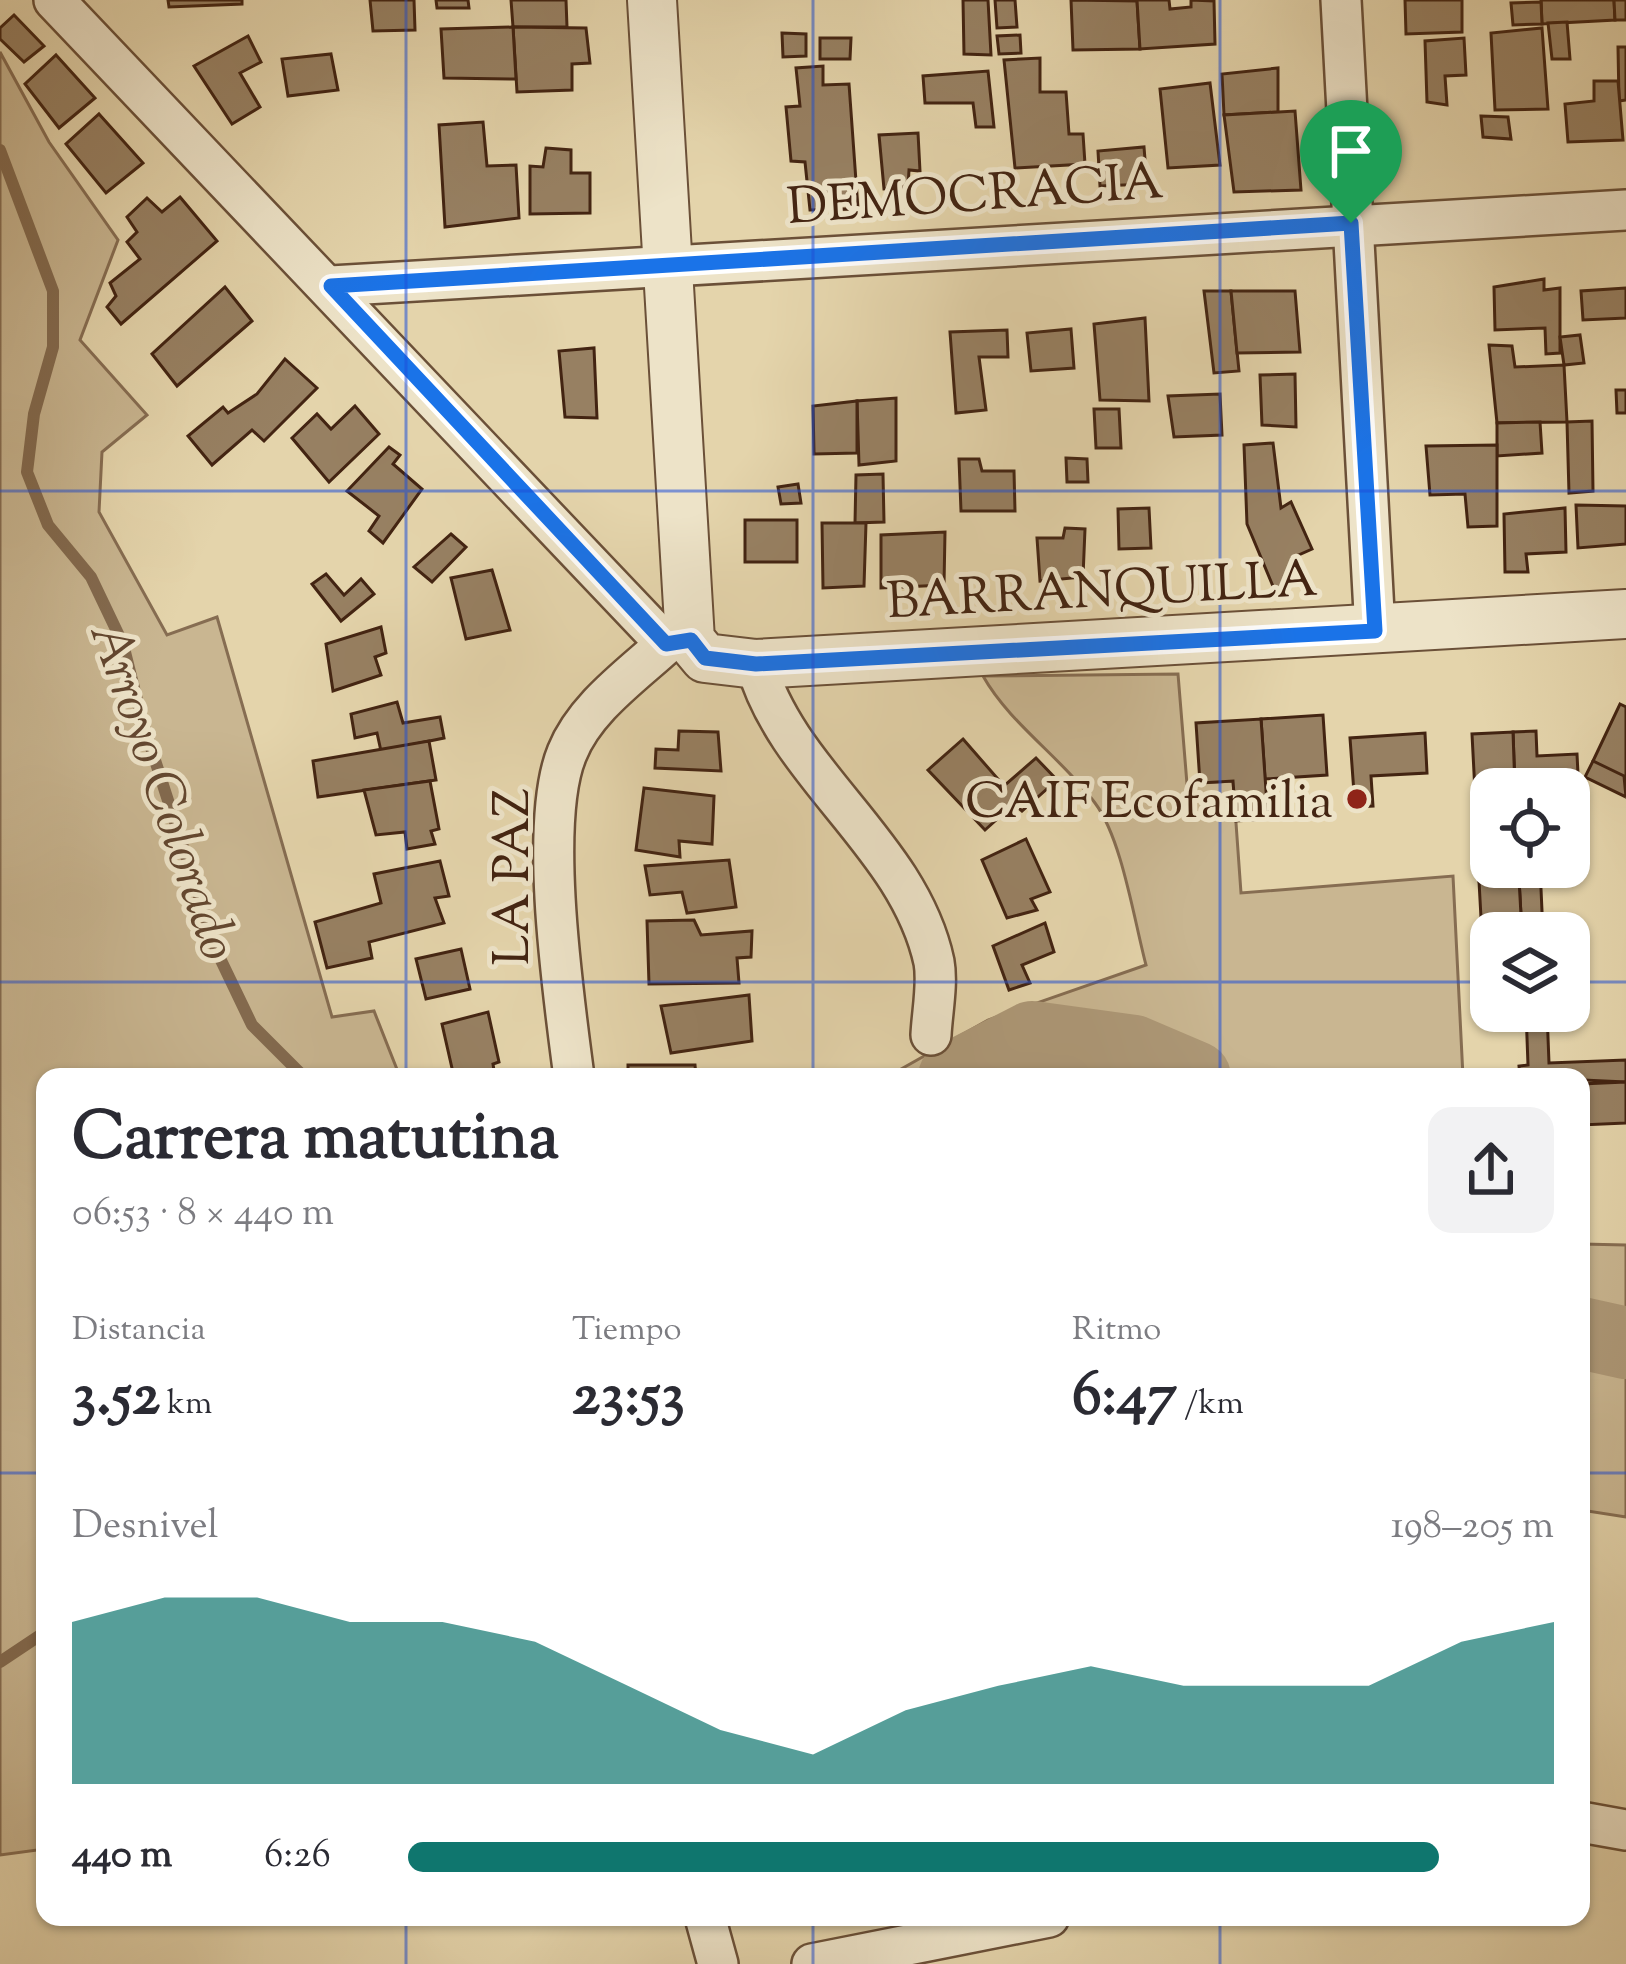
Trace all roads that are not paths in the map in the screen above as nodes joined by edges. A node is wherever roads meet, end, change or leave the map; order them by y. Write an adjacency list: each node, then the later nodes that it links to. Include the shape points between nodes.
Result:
1 (54, 0): 7 (street)
2 (652, 0): 6 (street)
3 (1341, 0): 5 (street)
4 (1626, 210): 5 (street, DEMOCRACIA)
5 (1351, 223): 6 (street, DEMOCRACIA); 9 (street)
6 (667, 266): 7 (street, DEMOCRACIA); 10 (street)
7 (331, 286): 10 (street)
8 (1626, 614): 9 (street, BARRANQUILLA)
9 (1375, 631): 11 (street, BARRANQUILLA)
10 (678, 642): 11 (street, BARRANQUILLA, via 705,658); 13 (street, LA PAZ, via 597,706 567,752 555,806)
11 (756, 664): 12 (street, via 767,702 905,894 934,963)
12 (931, 1035)
13 (573, 1068)
14 (1590, 1824): 15 (street)
15 (1626, 1830)
16 (707, 1926): 18 (street)
17 (1004, 1926): 19 (street)
18 (718, 1964)
19 (812, 1964)

